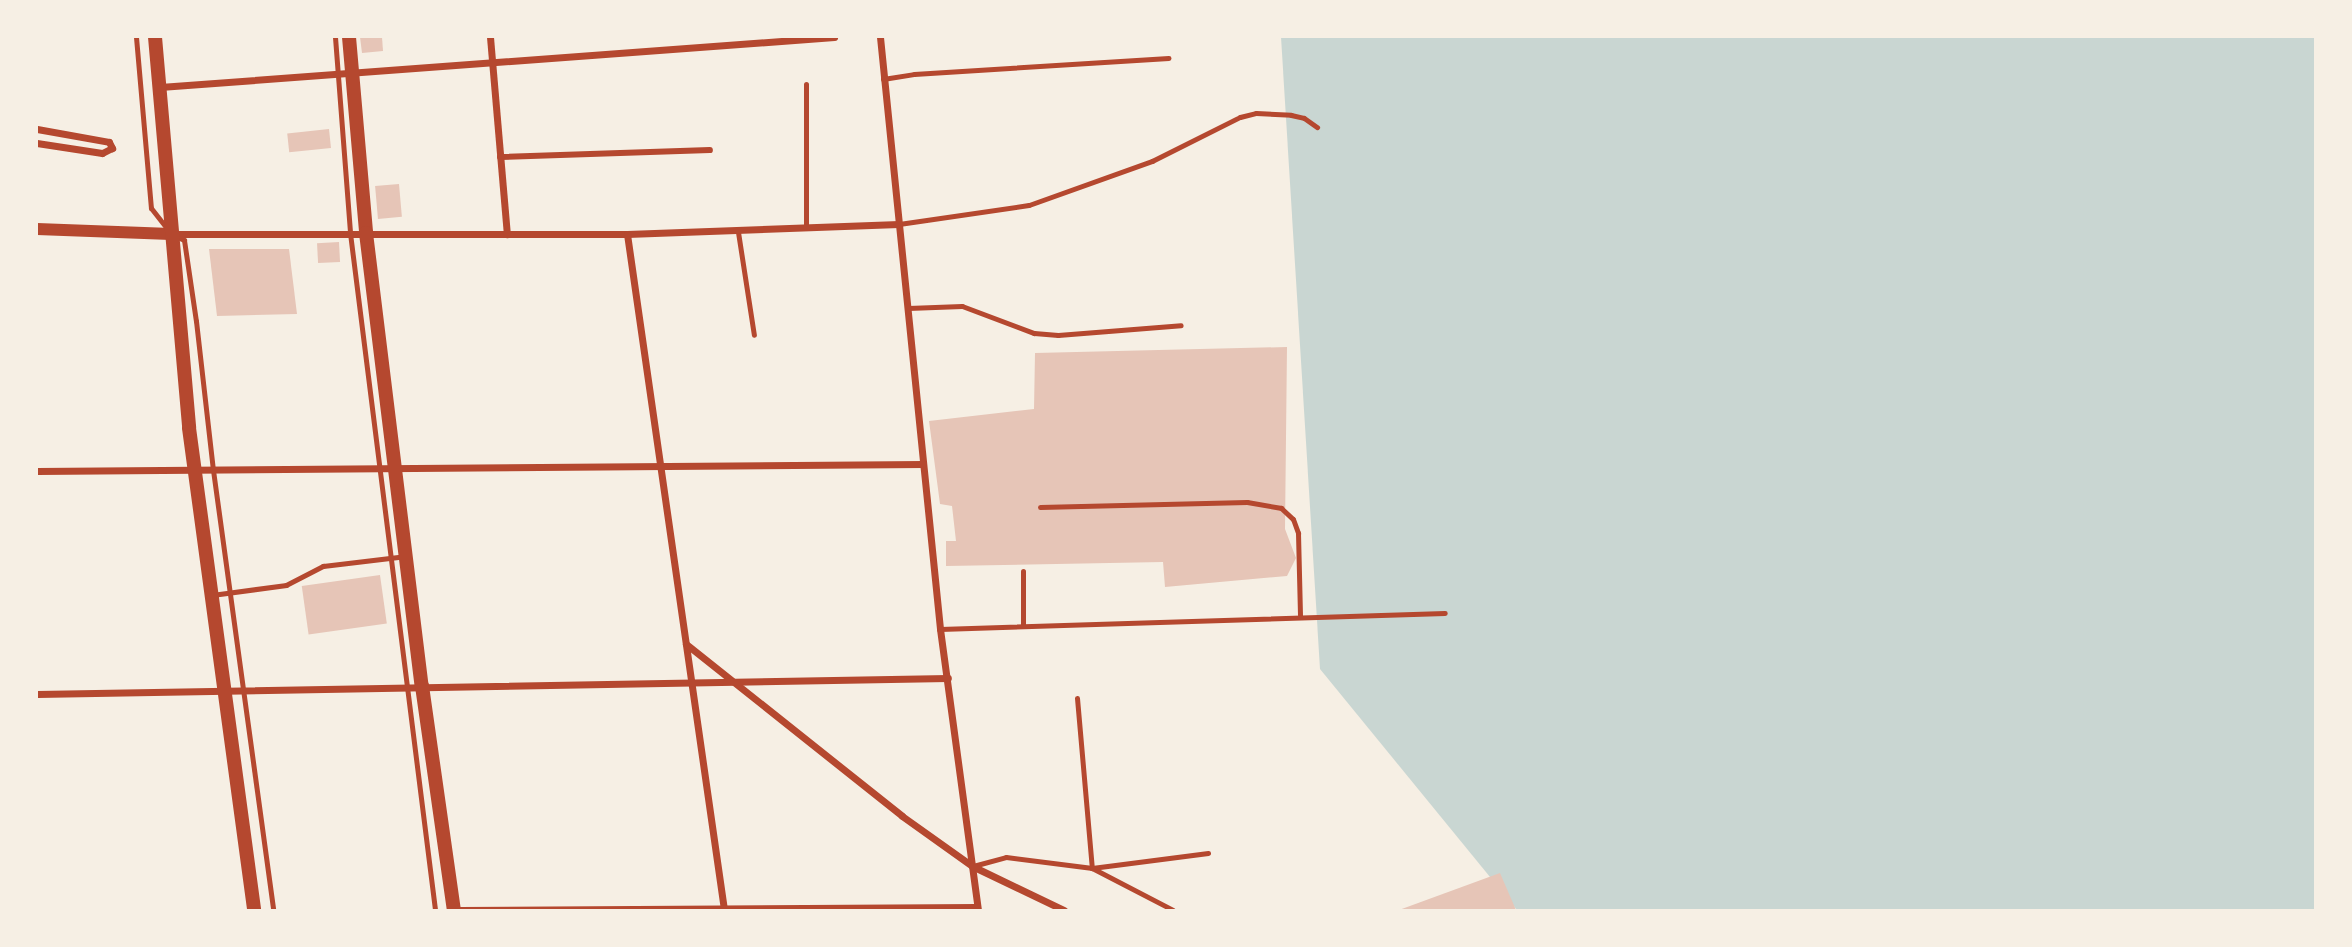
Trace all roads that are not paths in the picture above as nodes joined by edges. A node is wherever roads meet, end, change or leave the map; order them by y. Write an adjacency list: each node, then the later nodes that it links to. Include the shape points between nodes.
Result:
1 (136, 37): 27 (lane, via 151,208)
2 (155, 37): 15 (main road)
3 (335, 37): 12 (lane)
4 (349, 37): 12 (main road)
5 (490, 37): 11 (street)
6 (671, 37): 9 (street)
7 (834, 37): 9 (street)
8 (880, 37): 13 (street)
9 (671, 47): 11 (street)
10 (1168, 58): 13 (lane)
11 (492, 62): 12 (street); 20 (street)
12 (345, 73): 15 (street); 25 (lane); 26 (main road)
13 (883, 79): 21 (street)
14 (806, 84): 22 (lane)
15 (159, 87): 27 (main road)
16 (1317, 127): 21 (lane, via 1291,115 1256,113 1152,161 1029,205)
17 (37, 129): 18 (street, via 108,142 112,148 102,153)
18 (37, 143)
19 (710, 150): 20 (street)
20 (500, 157): 28 (street)
21 (899, 224): 22 (street); 30 (street)
22 (806, 227): 24 (street)
23 (37, 229): 27 (street)
24 (738, 232): 29 (street); 32 (lane)
25 (350, 233): 26 (street); 27 (street); 35 (lane)
26 (366, 233): 28 (street); 36 (main road)
27 (171, 234): 37 (main road); 38 (lane, via 184,240)
28 (507, 234): 29 (street)
29 (627, 234): 34 (street)
30 (908, 308): 31 (lane, via 962,306 1034,333 1058,335); 33 (street)
31 (1181, 325)
32 (754, 335)
33 (923, 464): 34 (street); 49 (street)
34 (660, 466): 36 (street); 50 (street)
35 (378, 468): 36 (street); 38 (street); 42 (lane)
36 (395, 468): 41 (main road)
37 (196, 470): 38 (street); 39 (street); 45 (main road)
38 (213, 470): 44 (lane)
39 (37, 471)
40 (1040, 508): 47 (lane, via 1247,502 1281,508 1293,519 1298,533)
41 (406, 556): 42 (lane); 55 (main road)
42 (388, 557): 44 (lane, via 323,566 286,585); 54 (lane)
43 (1023, 571): 48 (lane)
44 (230, 593): 45 (lane); 56 (lane)
45 (212, 594): 57 (main road)
46 (1446, 613): 47 (lane)
47 (1300, 615): 48 (lane)
48 (1023, 626): 49 (lane)
49 (940, 629): 51 (street)
50 (686, 643): 52 (street); 53 (street)
51 (948, 678): 53 (street); 61 (street)
52 (691, 681): 53 (street); 55 (street); 63 (street)
53 (736, 683): 61 (street)
54 (405, 686): 55 (street); 56 (street); 68 (lane)
55 (422, 686): 69 (main road)
56 (243, 691): 57 (street); 67 (lane)
57 (225, 692): 58 (street); 66 (main road)
58 (37, 694)
59 (1077, 698): 62 (lane)
60 (1208, 853): 62 (lane)
61 (972, 866): 62 (lane, via 1006,857); 64 (street); 71 (street)
62 (1092, 868): 72 (lane)
63 (724, 908): 64 (street); 65 (street)
64 (978, 908)
65 (582, 909): 70 (street)
66 (254, 910)
67 (273, 910)
68 (435, 910)
69 (454, 910)
70 (460, 910)
71 (1064, 910)
72 (1172, 910)

